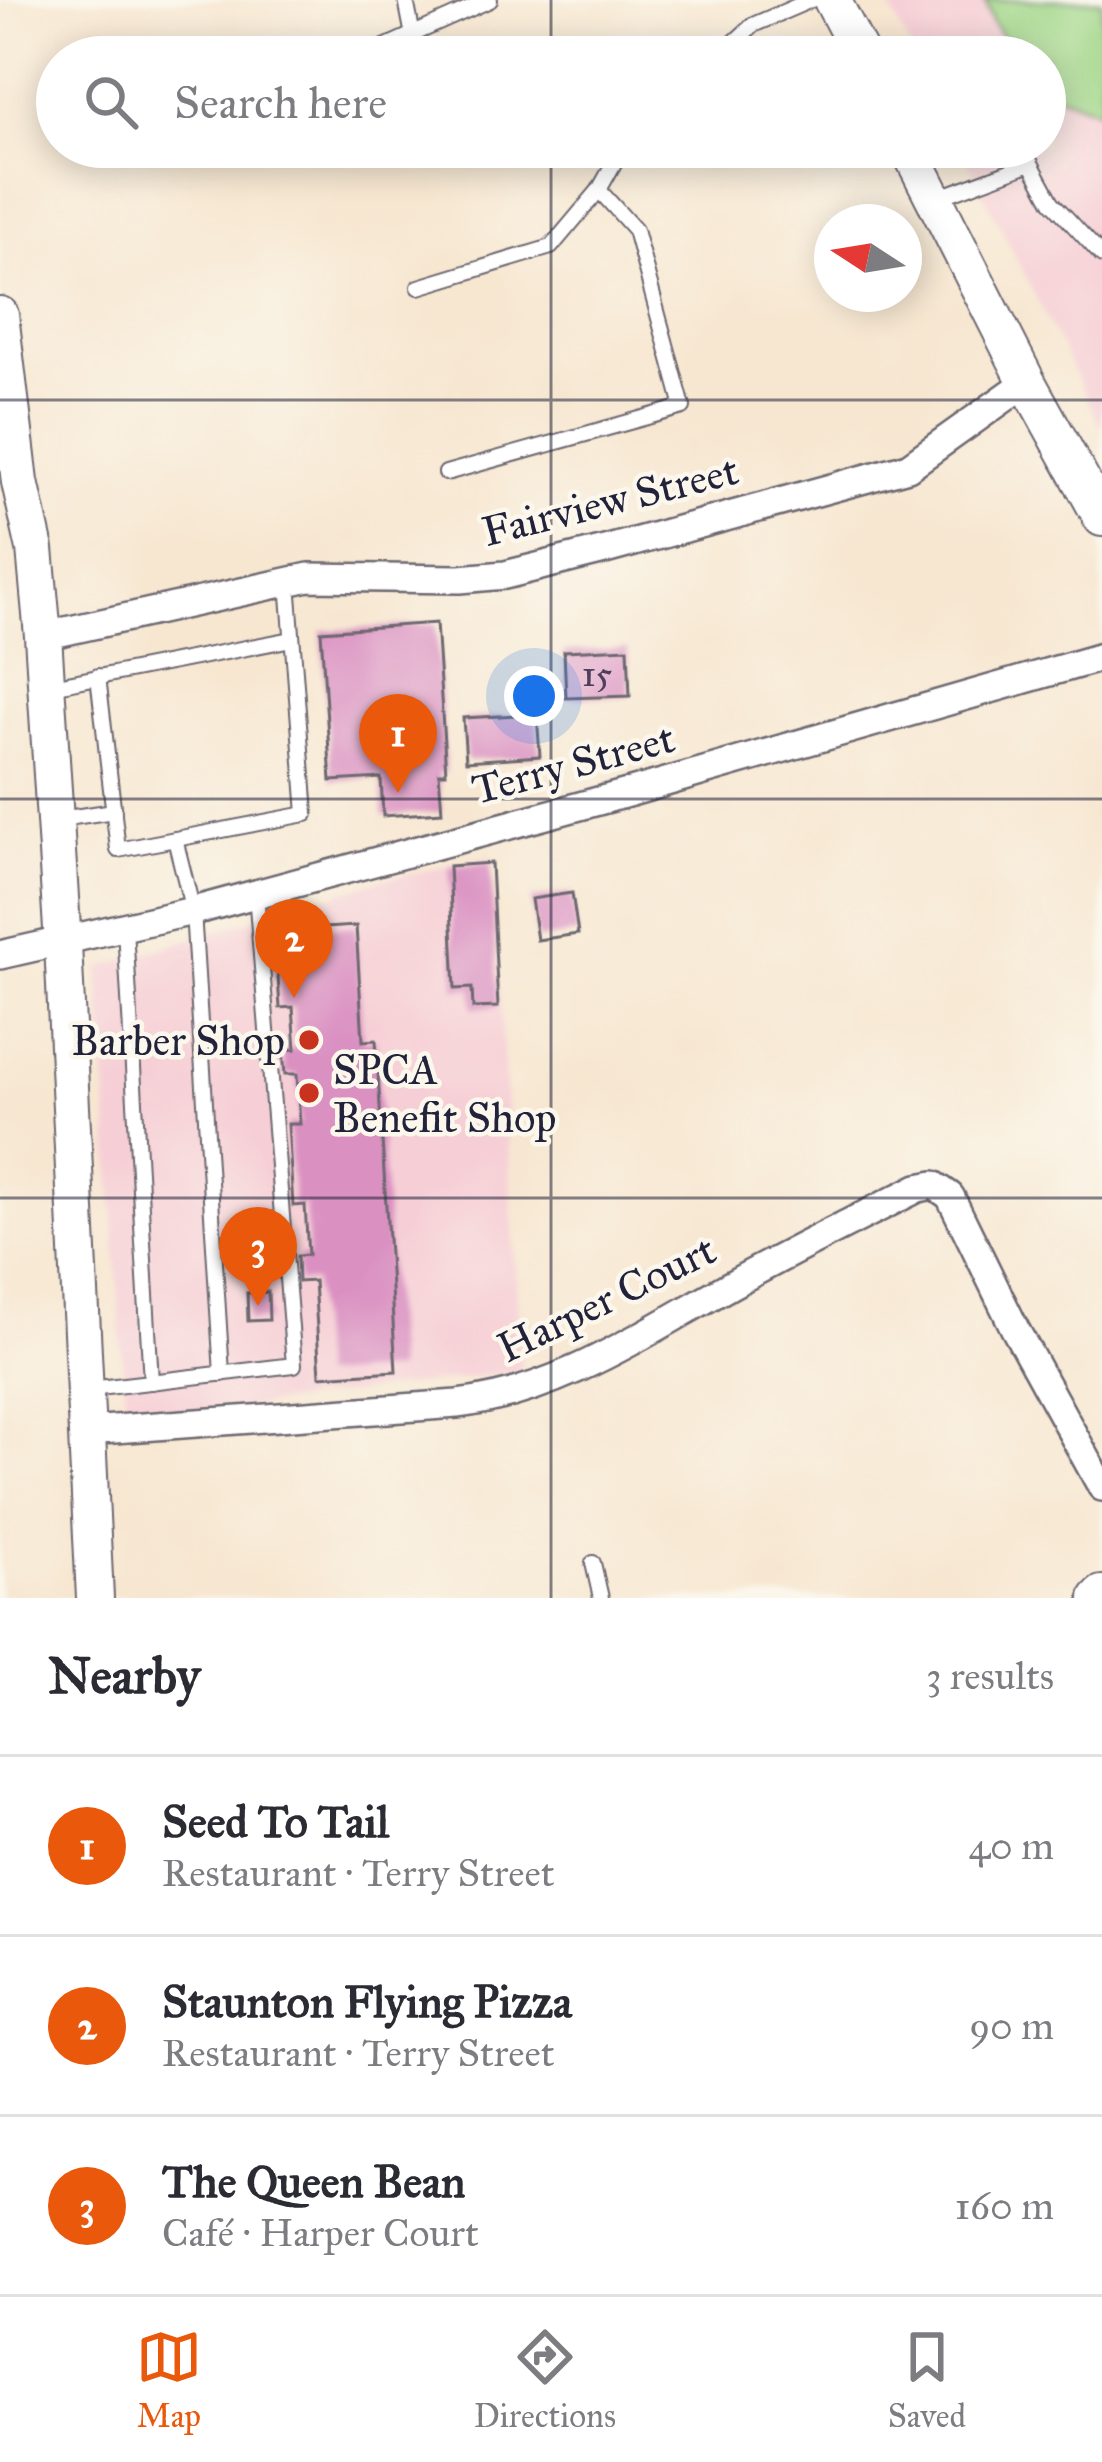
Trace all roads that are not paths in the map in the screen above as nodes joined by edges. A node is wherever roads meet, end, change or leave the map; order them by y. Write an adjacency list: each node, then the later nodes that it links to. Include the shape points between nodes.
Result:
1 (406, 0): 5 (lane)
2 (490, 0): 5 (lane)
3 (811, 0): 6 (lane)
4 (832, 0): 7 (main road)
5 (413, 36)
6 (741, 36)
7 (851, 36)
8 (611, 168): 12 (lane)
9 (919, 168): 13 (main road)
10 (1020, 168): 13 (lane)
11 (1033, 168): 14 (lane, via 1052,202)
12 (599, 190): 15 (lane, via 551,247); 19 (lane, via 635,230 683,407)
13 (935, 199): 17 (main road)
14 (1102, 256)
15 (419, 287)
16 (0, 315): 18 (main road)
17 (1027, 382): 20 (main road); 21 (street, Fairview Street, via 908,467 605,550 505,575)
18 (8, 421): 22 (main road, via 35,549)
19 (446, 473)
20 (1102, 518)
21 (288, 582): 22 (street, Fairview Street); 23 (lane)
22 (43, 636): 26 (main road)
23 (292, 639): 25 (lane); 29 (lane, via 306,814)
24 (1102, 656): 30 (street, Terry Street)
25 (98, 676): 26 (lane); 27 (lane)
26 (46, 687): 28 (main road)
27 (114, 811): 28 (lane); 29 (lane, via 118,850)
28 (56, 820): 33 (main road)
29 (175, 839): 31 (lane)
30 (256, 893): 31 (street, Terry Street); 35 (lane, via 294,1365)
31 (193, 911): 32 (street, Terry Street); 35 (lane)
32 (125, 928): 33 (street, Terry Street); 36 (lane)
33 (63, 944): 34 (street, Terry Street); 37 (main road)
34 (0, 955)
35 (222, 1374): 36 (lane)
36 (152, 1382): 37 (lane)
37 (85, 1390): 38 (main road)
38 (86, 1431): 39 (street, Harper Court, via 504,1396 550,1381 926,1185 950,1196); 41 (main road)
39 (1102, 1487)
40 (593, 1563): 42 (lane)
41 (95, 1598)
42 (601, 1598)

